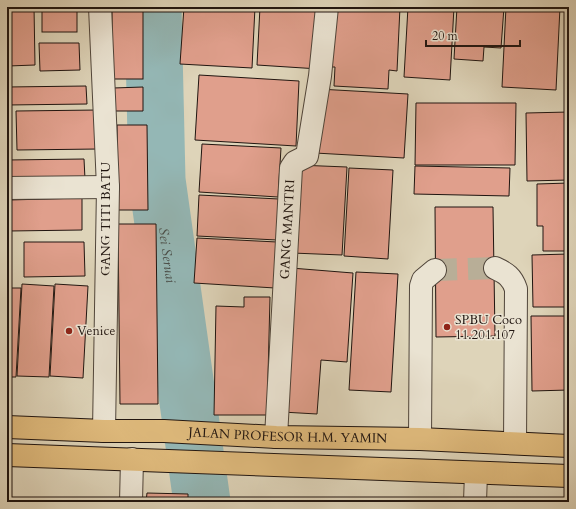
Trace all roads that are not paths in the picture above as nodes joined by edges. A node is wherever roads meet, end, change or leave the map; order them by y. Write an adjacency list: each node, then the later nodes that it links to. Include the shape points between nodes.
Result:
1 (100, 7): 4 (street, GANG TITI BATU)
2 (327, 7): 9 (street, GANG MANTRI, via 320,76 307,156 295,162 291,168)
3 (7, 188): 4 (street)
4 (108, 188): 8 (street, GANG TITI BATU)
5 (495, 268): 11 (street, via 510,276 516,289)
6 (435, 270): 10 (street, via 423,280 421,286)
7 (7, 427): 8 (main road, JALAN PROFESOR H.M. YAMIN)
8 (104, 431): 9 (main road, JALAN PROFESOR H.M. YAMIN, via 164,431)
9 (276, 437): 10 (main road, JALAN PROFESOR H.M. YAMIN)
10 (420, 439): 11 (main road, JALAN PROFESOR H.M. YAMIN)
11 (515, 443): 12 (main road, JALAN PROFESOR H.M. YAMIN)
12 (569, 446)
13 (7, 455): 14 (main road)
14 (132, 459): 15 (main road); 17 (street)
15 (476, 473): 16 (main road); 18 (street)
16 (569, 476)
17 (131, 502)
18 (475, 502)

